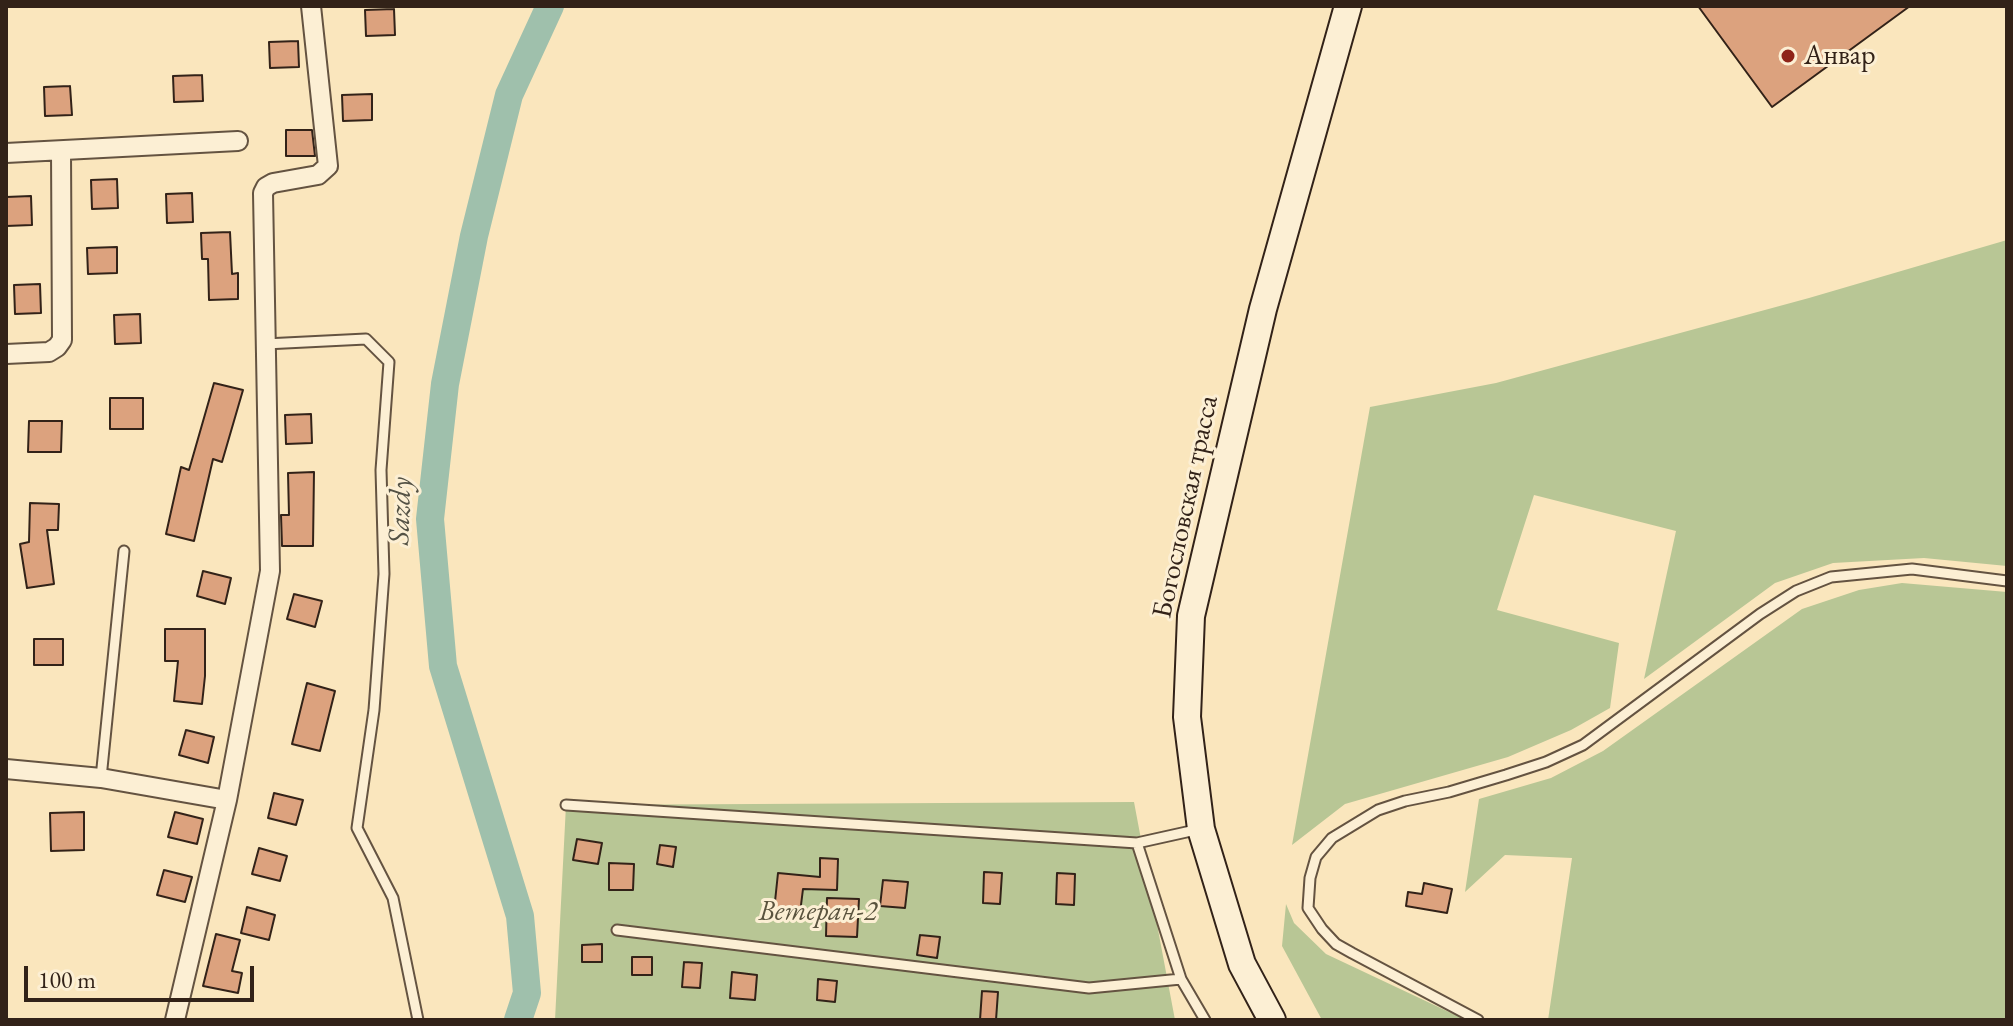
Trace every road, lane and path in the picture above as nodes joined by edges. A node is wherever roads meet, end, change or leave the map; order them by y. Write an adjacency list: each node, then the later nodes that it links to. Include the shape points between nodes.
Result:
1 (311, 6): 6 (street, via 328,166 318,175 273,183 263,193)
2 (1348, 6): 14 (main road, Богословская трасса, via 1263,309 1191,616 1187,717)
3 (238, 141): 4 (street)
4 (61, 151): 5 (street); 7 (street, via 62,340 49,352)
5 (6, 153)
6 (265, 344): 12 (street, via 270,571); 19 (lane, via 366,339 389,362 381,470 384,574 374,710 357,828 393,898)
7 (6, 354)
8 (124, 551): 11 (lane)
9 (2007, 581): 22 (lane, via 1912,569 1831,577 1760,614 1583,745 1506,775 1378,810 1332,838 1316,857 1310,878 1308,908 1322,929 1336,944)
10 (6, 769): 11 (street)
11 (101, 778): 12 (street)
12 (227, 800): 18 (street)
13 (566, 805): 15 (lane)
14 (1201, 829): 15 (lane); 21 (main road, Богословская трасса, via 1242,964)
15 (1137, 843): 17 (lane)
16 (617, 930): 17 (lane, via 1089,988)
17 (1181, 979): 20 (lane)
18 (175, 1020)
19 (418, 1020)
20 (1205, 1020)
21 (1272, 1020)
22 (1478, 1020)

